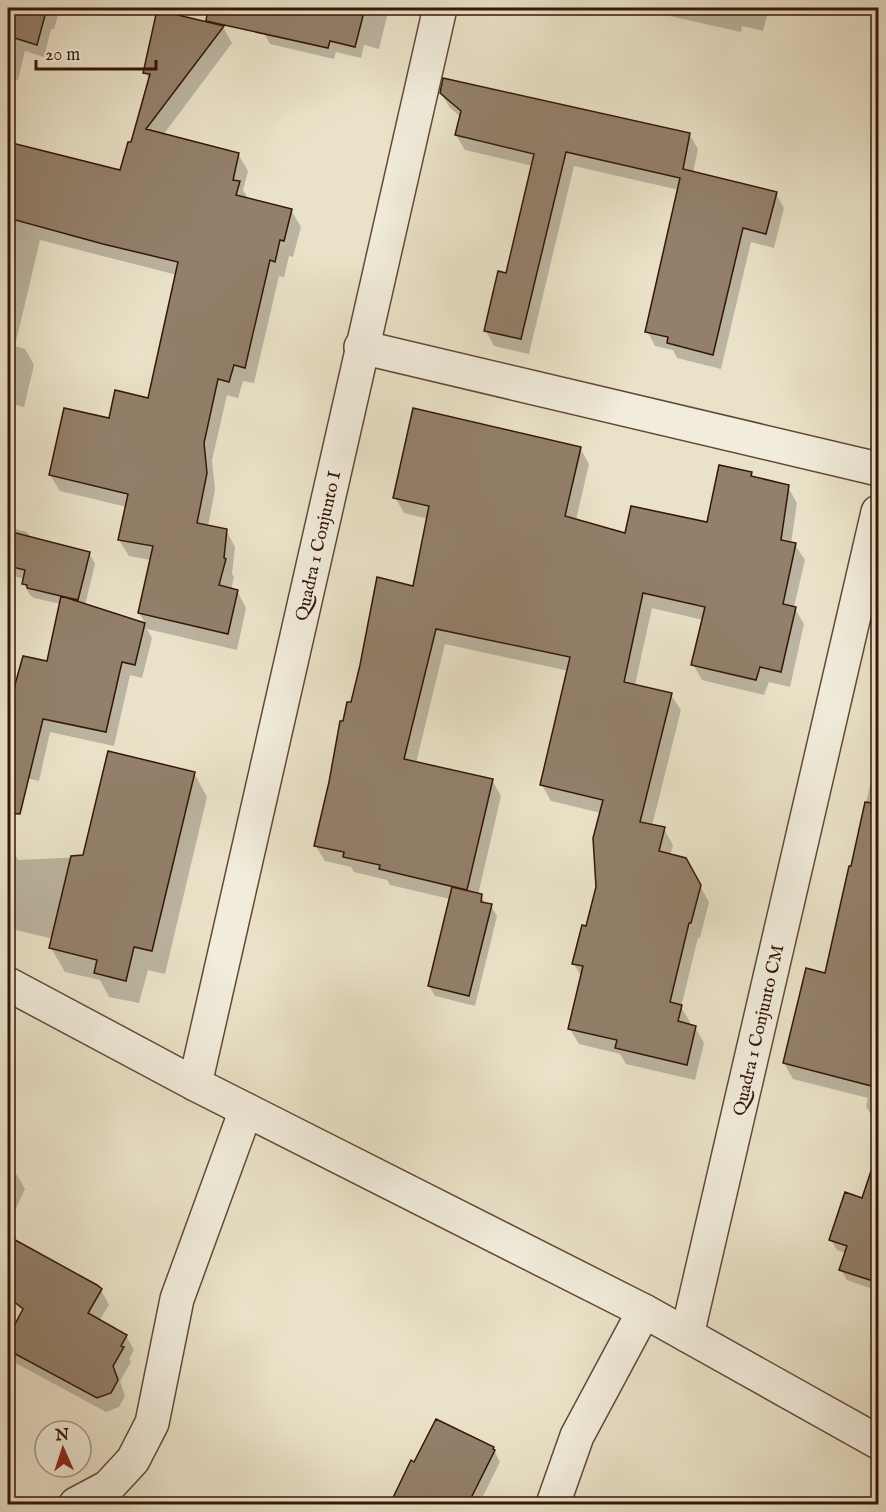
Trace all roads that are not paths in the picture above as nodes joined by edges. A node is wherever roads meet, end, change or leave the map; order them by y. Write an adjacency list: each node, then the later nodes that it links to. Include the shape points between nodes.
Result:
1 (440, 8): 2 (street, Quadra 1 Conjunto I)
2 (361, 347): 3 (street); 6 (street, Quadra 1 Conjunto I)
3 (879, 469)
4 (879, 512): 9 (street, Quadra 1 Conjunto CM)
5 (8, 984): 6 (street)
6 (195, 1084): 7 (street)
7 (246, 1110): 8 (street); 11 (street, via 177,1299 152,1423 133,1460 108,1487)
8 (644, 1311): 9 (street); 12 (street, via 577,1436)
9 (687, 1335): 10 (street)
10 (879, 1442)
11 (76, 1504)
12 (554, 1504)

